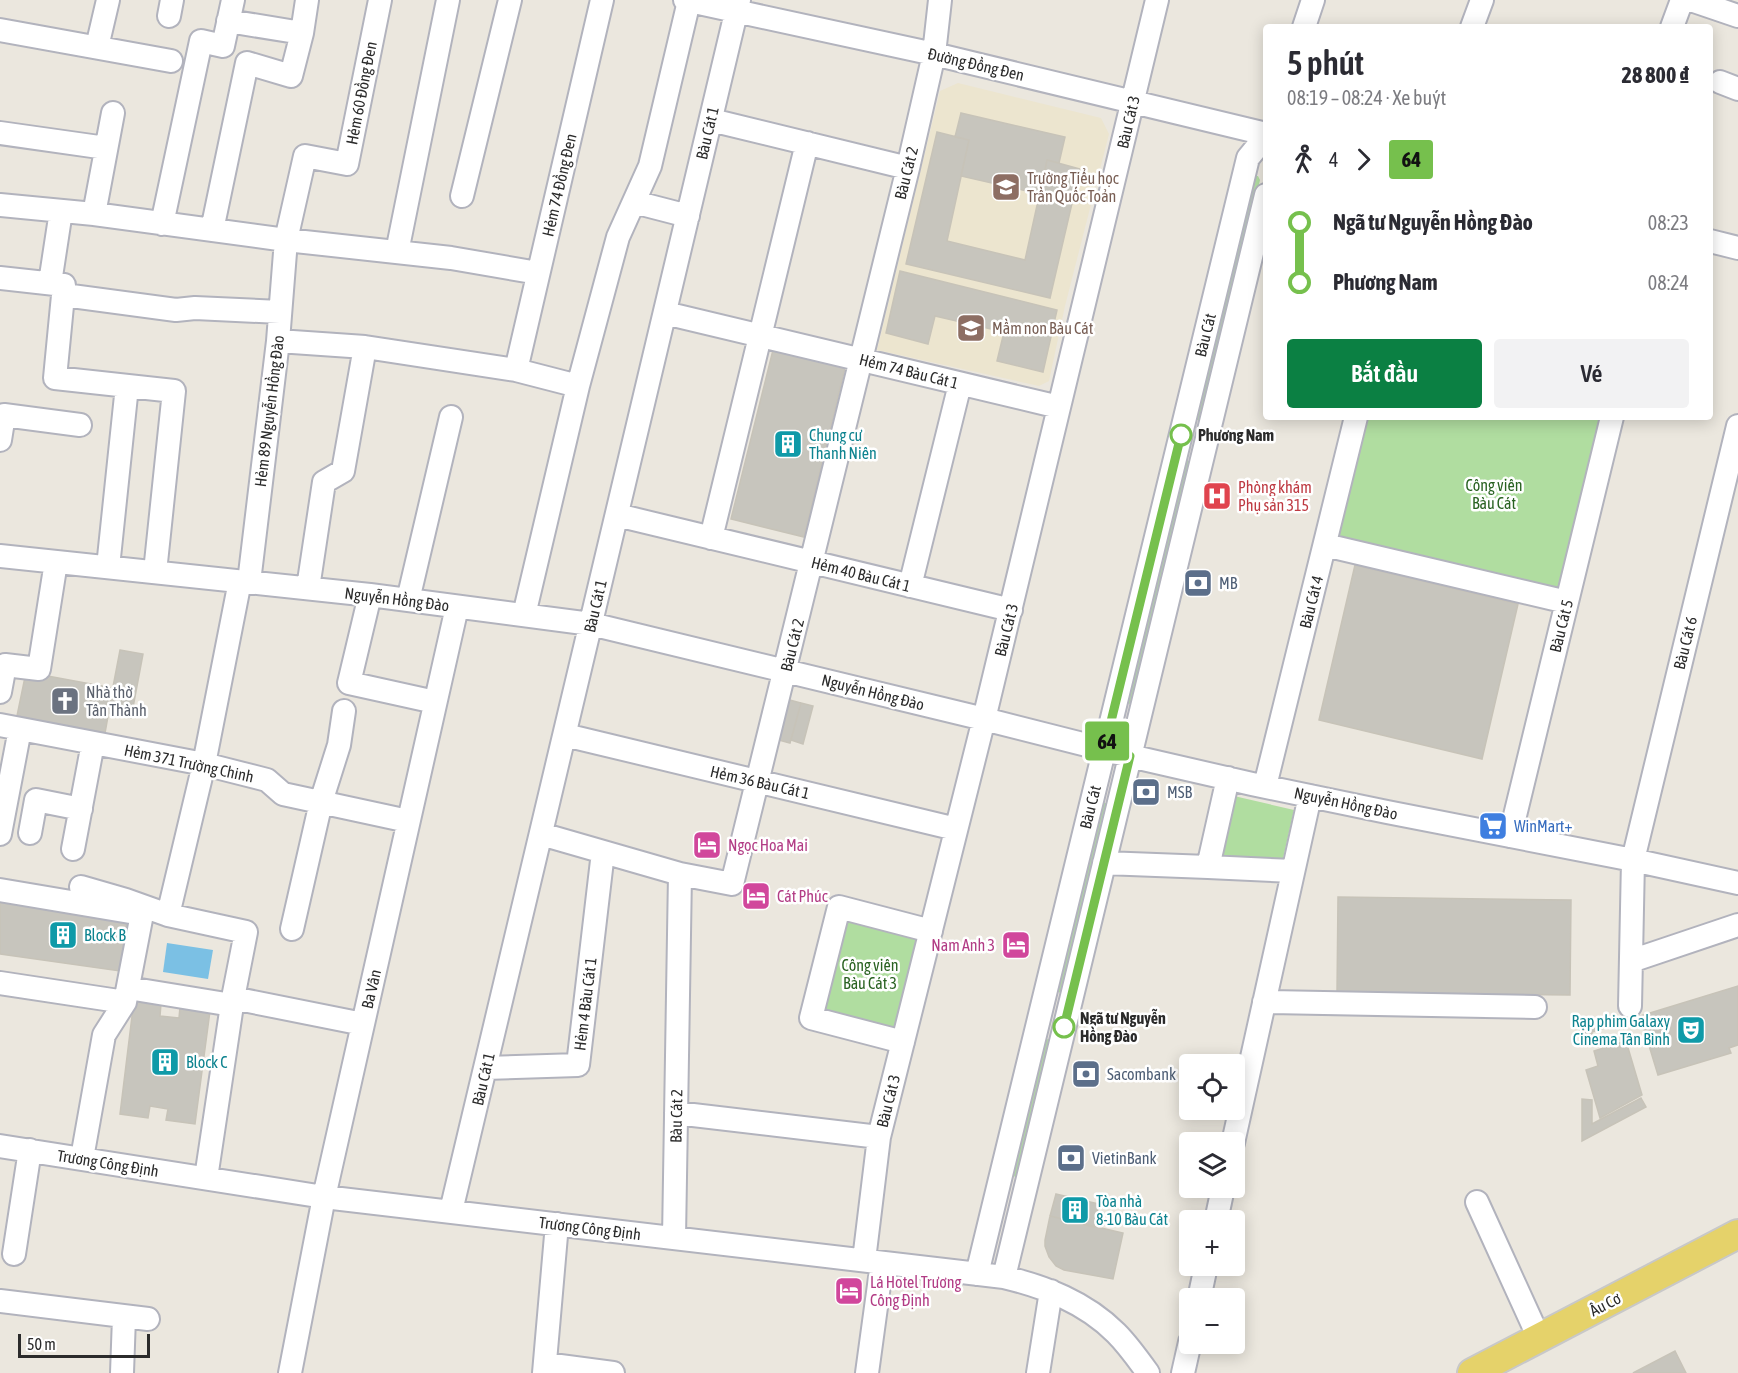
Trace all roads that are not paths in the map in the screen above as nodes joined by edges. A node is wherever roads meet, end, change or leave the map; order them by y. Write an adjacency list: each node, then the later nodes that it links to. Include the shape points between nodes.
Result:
1 (108, 0): 22 (street)
2 (307, 0): 21 (street)
3 (380, 0): 43 (street, Hẻm 60 Đồng Đen, via 347,164 305,156)
4 (448, 0): 46 (street)
5 (510, 0): 34 (street)
6 (602, 0): 47 (street, Hẻm 74 Đồng Đen)
7 (687, 0): 14 (street, Đường Đồng Đen); 35 (street, via 650,166)
8 (940, 0): 23 (street, Bàu Cát 2)
9 (1157, 0): 25 (street, Bàu Cát 3)
10 (1313, 0): 17 (street)
11 (1482, 0): 18 (street)
12 (1682, 0): 19 (street)
13 (1691, 0): 16 (street)
14 (738, 5): 23 (street, Đường Đồng Đen); 27 (street, Bàu Cát 1)
15 (230, 10): 21 (street); 41 (street, via 223,46 201,41)
16 (1738, 16)
17 (1305, 24)
18 (1474, 24)
19 (1673, 24)
20 (0, 30): 22 (street)
21 (302, 33): 42 (street, via 291,76 247,63)
22 (97, 47): 24 (street)
23 (934, 54): 25 (street, Đường Đồng Đen); 33 (street, Bàu Cát 2)
24 (171, 61)
25 (1133, 102): 29 (street, Đường Đồng Đen); 60 (street, Bàu Cát 3)
26 (113, 113): 32 (street)
27 (711, 120): 31 (street); 40 (street, Bàu Cát 1)
28 (0, 133): 32 (street)
29 (1263, 134)
30 (1263, 139): 66 (street, Bàu Cát, via 1248,158)
31 (807, 143): 33 (street); 52 (street)
32 (106, 147): 39 (street)
33 (908, 168): 55 (street, Bàu Cát 2)
34 (462, 196)
35 (634, 202): 40 (street); 59 (street, via 618,237)
36 (0, 205): 38 (street)
37 (1263, 207): 68 (street, Bàu Cát)
38 (61, 211): 39 (street); 49 (street)
39 (94, 214): 41 (street)
40 (688, 216): 51 (street, Bàu Cát 1)
41 (162, 224): 42 (street)
42 (212, 230): 43 (street)
43 (286, 240): 46 (street); 50 (street, Hẻm 89 Nguyễn Hồng Đào)
44 (1713, 242): 45 (street)
45 (1738, 248)
46 (398, 252): 47 (street)
47 (538, 273): 56 (street, Hẻm 74 Đồng Đen)
48 (0, 278): 49 (street)
49 (57, 289): 50 (street, via 176,310); 58 (street, via 55,378)
50 (280, 312): 53 (street, Hẻm 89 Nguyễn Hồng Đào)
51 (665, 313): 52 (street, Hẻm 74 Bàu Cát 1); 69 (street, Bàu Cát 1)
52 (759, 336): 55 (street, Hẻm 74 Bàu Cát 1); 70 (street)
53 (278, 341): 54 (street); 77 (street, Hẻm 89 Nguyễn Hồng Đào)
54 (365, 347): 56 (street); 79 (street, via 343,471 324,482)
55 (861, 360): 57 (street, Hẻm 74 Bàu Cát 1); 74 (street, Bàu Cát 2)
56 (516, 370): 59 (street)
57 (960, 384): 60 (street, Hẻm 74 Bàu Cát 1); 78 (street)
58 (127, 386): 75 (street); 76 (street, via 174,391)
59 (578, 387): 85 (street)
60 (1059, 407): 84 (street, Bàu Cát 3)
61 (451, 417): 81 (street)
62 (1355, 420): 71 (street, Bàu Cát 4)
63 (1611, 420): 82 (street, Bàu Cát 5)
64 (80, 425): 67 (street, via 4,415)
65 (1738, 426): 113 (street, Bàu Cát 6)
66 (1181, 435): 68 (street); 96 (street, Bàu Cát)
67 (0, 441)
68 (1206, 441): 97 (street, Bàu Cát)
69 (617, 515): 70 (street, Hẻm 40 Bàu Cát 1); 86 (street, Bàu Cát 1)
70 (711, 537): 74 (street, Hẻm 40 Bàu Cát 1)
71 (1325, 544): 82 (street); 101 (street, Bàu Cát 4)
72 (0, 556): 73 (street, Nguyễn Hồng Đào)
73 (56, 562): 75 (street, Nguyễn Hồng Đào); 87 (street, via 39,669)
74 (812, 562): 78 (street, Hẻm 40 Bàu Cát 1); 88 (street, Bàu Cát 2)
75 (108, 567): 76 (street, Nguyễn Hồng Đào)
76 (155, 572): 77 (street, Nguyễn Hồng Đào)
77 (245, 582): 79 (street, Nguyễn Hồng Đào); 98 (street, Hẻm 89 Nguyễn Hồng Đào)
78 (910, 586): 84 (street, Hẻm 40 Bàu Cát 1)
79 (308, 588): 80 (street, Nguyễn Hồng Đào)
80 (370, 595): 81 (street, Nguyễn Hồng Đào); 90 (street, via 349,683)
81 (408, 600): 83 (street, Nguyễn Hồng Đào)
82 (1567, 602): 110 (street, Bàu Cát 5)
83 (457, 607): 85 (street, Nguyễn Hồng Đào); 90 (street, Ba Vân)
84 (1011, 610): 92 (street, Bàu Cát 3)
85 (524, 615): 86 (street, Nguyễn Hồng Đào)
86 (591, 624): 88 (street, Nguyễn Hồng Đào); 94 (street, Bàu Cát 1)
87 (2, 665): 89 (street)
88 (786, 671): 92 (street, Nguyễn Hồng Đào); 100 (street, Bàu Cát 2)
89 (0, 692)
90 (435, 702): 105 (street, Ba Vân)
91 (344, 711): 103 (street, via 339,745)
92 (984, 719): 96 (street, Nguyễn Hồng Đào); 106 (street, Bàu Cát 3)
93 (10, 727): 95 (street, Hẻm 371 Trường Chinh); 108 (street)
94 (565, 735): 100 (street, Hẻm 36 Bàu Cát 1); 109 (street, Bàu Cát 1)
95 (93, 743): 98 (street, Hẻm 371 Trường Chinh); 104 (street)
96 (1104, 750): 97 (street, Nguyễn Hồng Đào); 131 (street, Bàu Cát)
97 (1130, 756): 99 (street, Nguyễn Hồng Đào); 114 (street, Bàu Cát)
98 (204, 764): 103 (street, Hẻm 371 Trường Chinh, via 267,780 284,794); 121 (street, Hẻm 89 Nguyễn Hồng Đào)
99 (1228, 778): 101 (street, Nguyễn Hồng Đào); 115 (street)
100 (758, 781): 106 (street, Hẻm 36 Bàu Cát 1); 117 (street, Bàu Cát 2, via 732,884)
101 (1265, 786): 102 (street, Nguyễn Hồng Đào)
102 (1310, 796): 110 (street, Nguyễn Hồng Đào); 116 (street)
103 (321, 802): 105 (street, Hẻm 371 Trường Chinh); 123 (street)
104 (81, 809): 107 (street, via 36,800); 111 (street)
105 (408, 821): 133 (street, Ba Vân)
106 (956, 829): 124 (street, Bàu Cát 3)
107 (30, 833)
108 (0, 834)
109 (541, 834): 112 (street); 135 (street, Bàu Cát 1)
110 (1510, 836): 113 (street, Nguyễn Hồng Đào)
111 (73, 849)
112 (603, 852): 117 (street); 135 (street, Hẻm 4 Bàu Cát 1, via 578,1065)
113 (1633, 860): 118 (street, Nguyễn Hồng Đào); 125 (street, Bàu Cát 6)
114 (1104, 863): 115 (street); 132 (street, Bàu Cát)
115 (1208, 867): 116 (street)
116 (1293, 871): 128 (street)
117 (680, 874): 136 (street, Bàu Cát 2)
118 (1738, 883)
119 (81, 887): 121 (street)
120 (0, 890): 127 (street, via 142,914)
121 (168, 915): 133 (street, via 246,932 233,998)
122 (1738, 925): 125 (street)
123 (292, 928)
124 (931, 931): 134 (street, Bàu Cát 3); 134 (street, via 839,907 816,996 811,1018)
125 (1631, 961): 129 (street, Bàu Cát 6)
126 (0, 983): 127 (street)
127 (126, 995): 141 (street, via 105,1035); 142 (street, via 232,1005)
128 (1264, 1002): 130 (street); 137 (street)
129 (1630, 1006)
130 (1535, 1007)
131 (1041, 1009): 132 (street); 151 (street, Bàu Cát)
132 (1067, 1016): 152 (street, Bàu Cát)
133 (363, 1024): 143 (street, Ba Vân)
134 (903, 1042): 138 (street, Bàu Cát 3)
135 (485, 1068): 145 (street, Bàu Cát 1)
136 (676, 1113): 138 (street); 148 (street, Bàu Cát 2)
137 (1235, 1132)
138 (879, 1137): 150 (street, Bàu Cát 3)
139 (0, 1146): 140 (street, Trương Công Định)
140 (30, 1150): 141 (street, Trương Công Định); 149 (street)
141 (82, 1158): 142 (street, Trương Công Định)
142 (206, 1178): 143 (street, Trương Công Định)
143 (324, 1197): 145 (street, Trương Công Định); 161 (street, Ba Vân)
144 (1477, 1202): 157 (street)
145 (451, 1211): 146 (street, Trương Công Định)
146 (557, 1224): 148 (street, Trương Công Định); 159 (street)
147 (1738, 1234): 157 (main road, Âu Cơ)
148 (674, 1238): 150 (street, Trương Công Định)
149 (14, 1254)
150 (873, 1262): 151 (street, Trương Công Định); 163 (street, Bàu Cát 3)
151 (977, 1274): 152 (street, Trương Công Định)
152 (1004, 1277): 153 (street, Trương Công Định)
153 (1051, 1291): 164 (street); 165 (street, Trương Công Định, via 1114,1331)
154 (0, 1301): 155 (street)
155 (124, 1317): 156 (street); 160 (street)
156 (148, 1319)
157 (1539, 1338): 167 (main road, Âu Cơ)
158 (1187, 1354): 166 (street)
159 (544, 1369): 162 (street)
160 (122, 1373)
161 (290, 1373)
162 (613, 1373)
163 (867, 1373)
164 (1038, 1373)
165 (1148, 1373)
166 (1183, 1373)
167 (1472, 1373)

